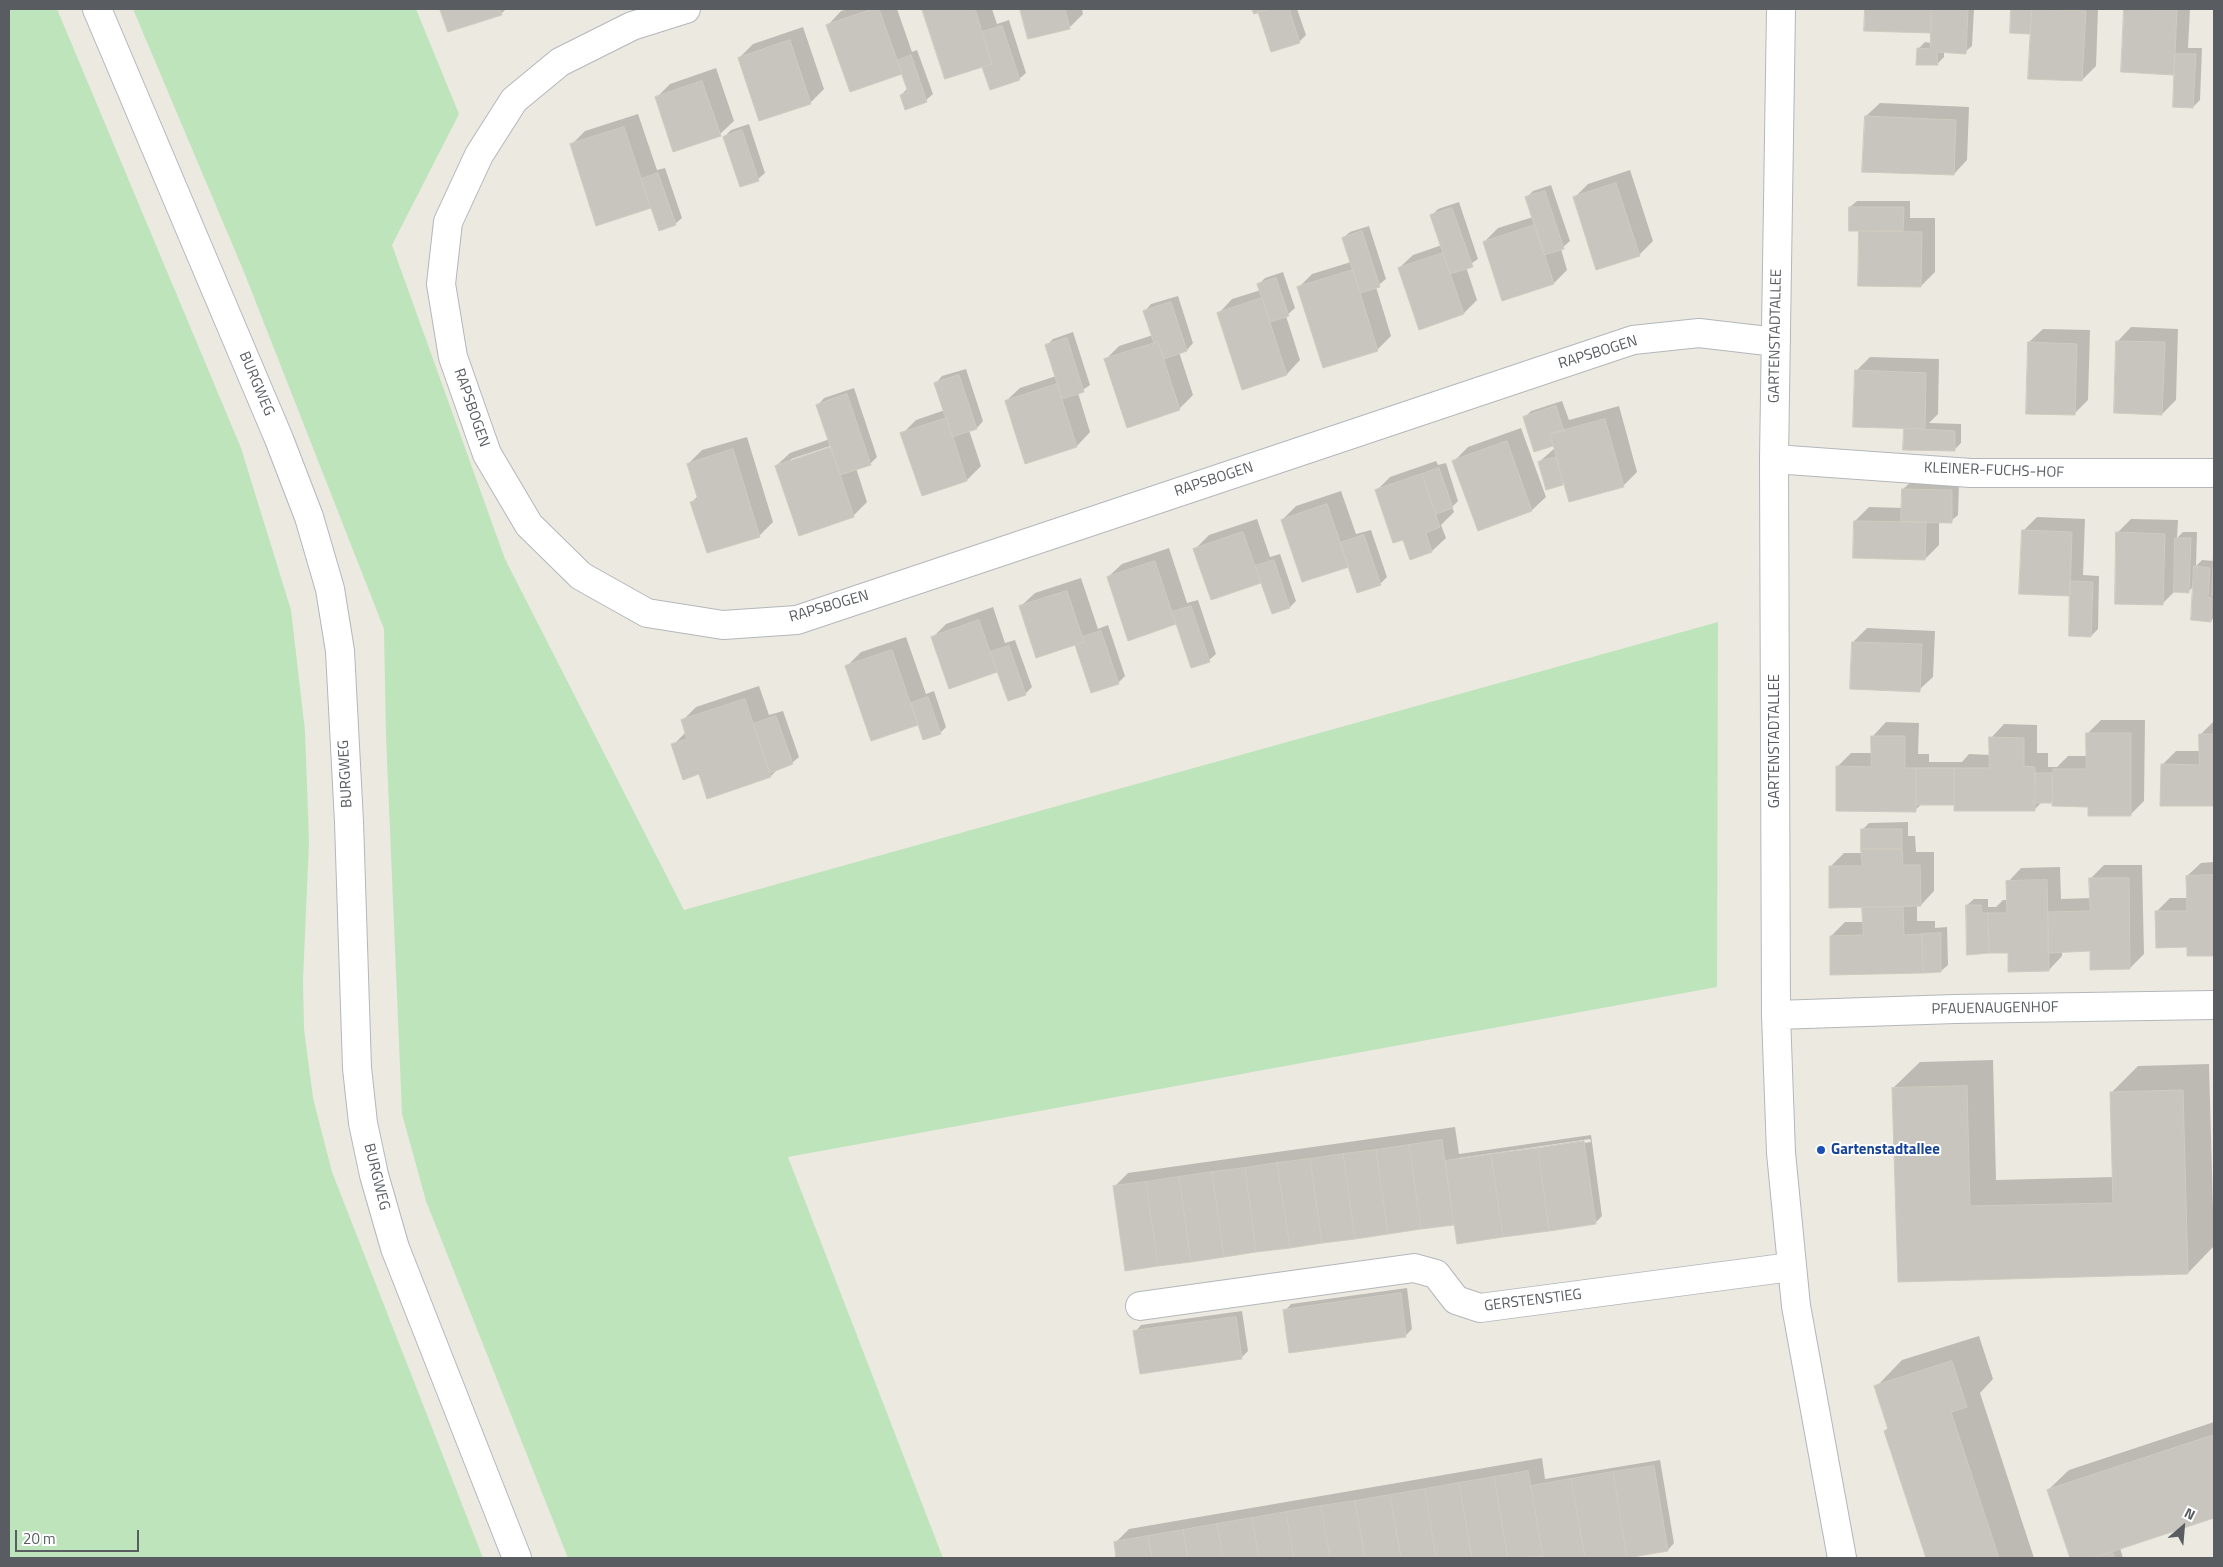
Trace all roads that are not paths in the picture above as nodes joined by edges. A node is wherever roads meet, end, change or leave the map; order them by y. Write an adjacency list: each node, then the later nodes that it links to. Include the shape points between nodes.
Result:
1 (97, 9): 11 (street, BURGWEG, via 279,439 309,517 330,589 340,651 356,1058 363,1123 395,1248)
2 (686, 9): 4 (street, RAPSBOGEN, via 632,26 560,62 514,100 479,155 448,222 441,284 453,357 487,454 529,525 581,576 647,613 723,625 797,620 1633,340 1699,333)
3 (1781, 9): 4 (street, GARTENSTADTALLEE)
4 (1776, 342): 5 (street, GARTENSTADTALLEE)
5 (1774, 459): 6 (street, KLEINER-FUCHS-HOF, via 1971,473); 8 (street, GARTENSTADTALLEE)
6 (2214, 473)
7 (2214, 1005): 8 (street, PFAUENAUGENHOF)
8 (1776, 1015): 9 (street, GARTENSTADTALLEE, via 1781,1153)
9 (1792, 1267): 10 (street, GERSTENSTIEG, via 1480,1308 1456,1300 1436,1274 1414,1268); 12 (street, GARTENSTADTALLEE, via 1796,1306)
10 (1140, 1306)
11 (517, 1558)
12 (1842, 1558)

